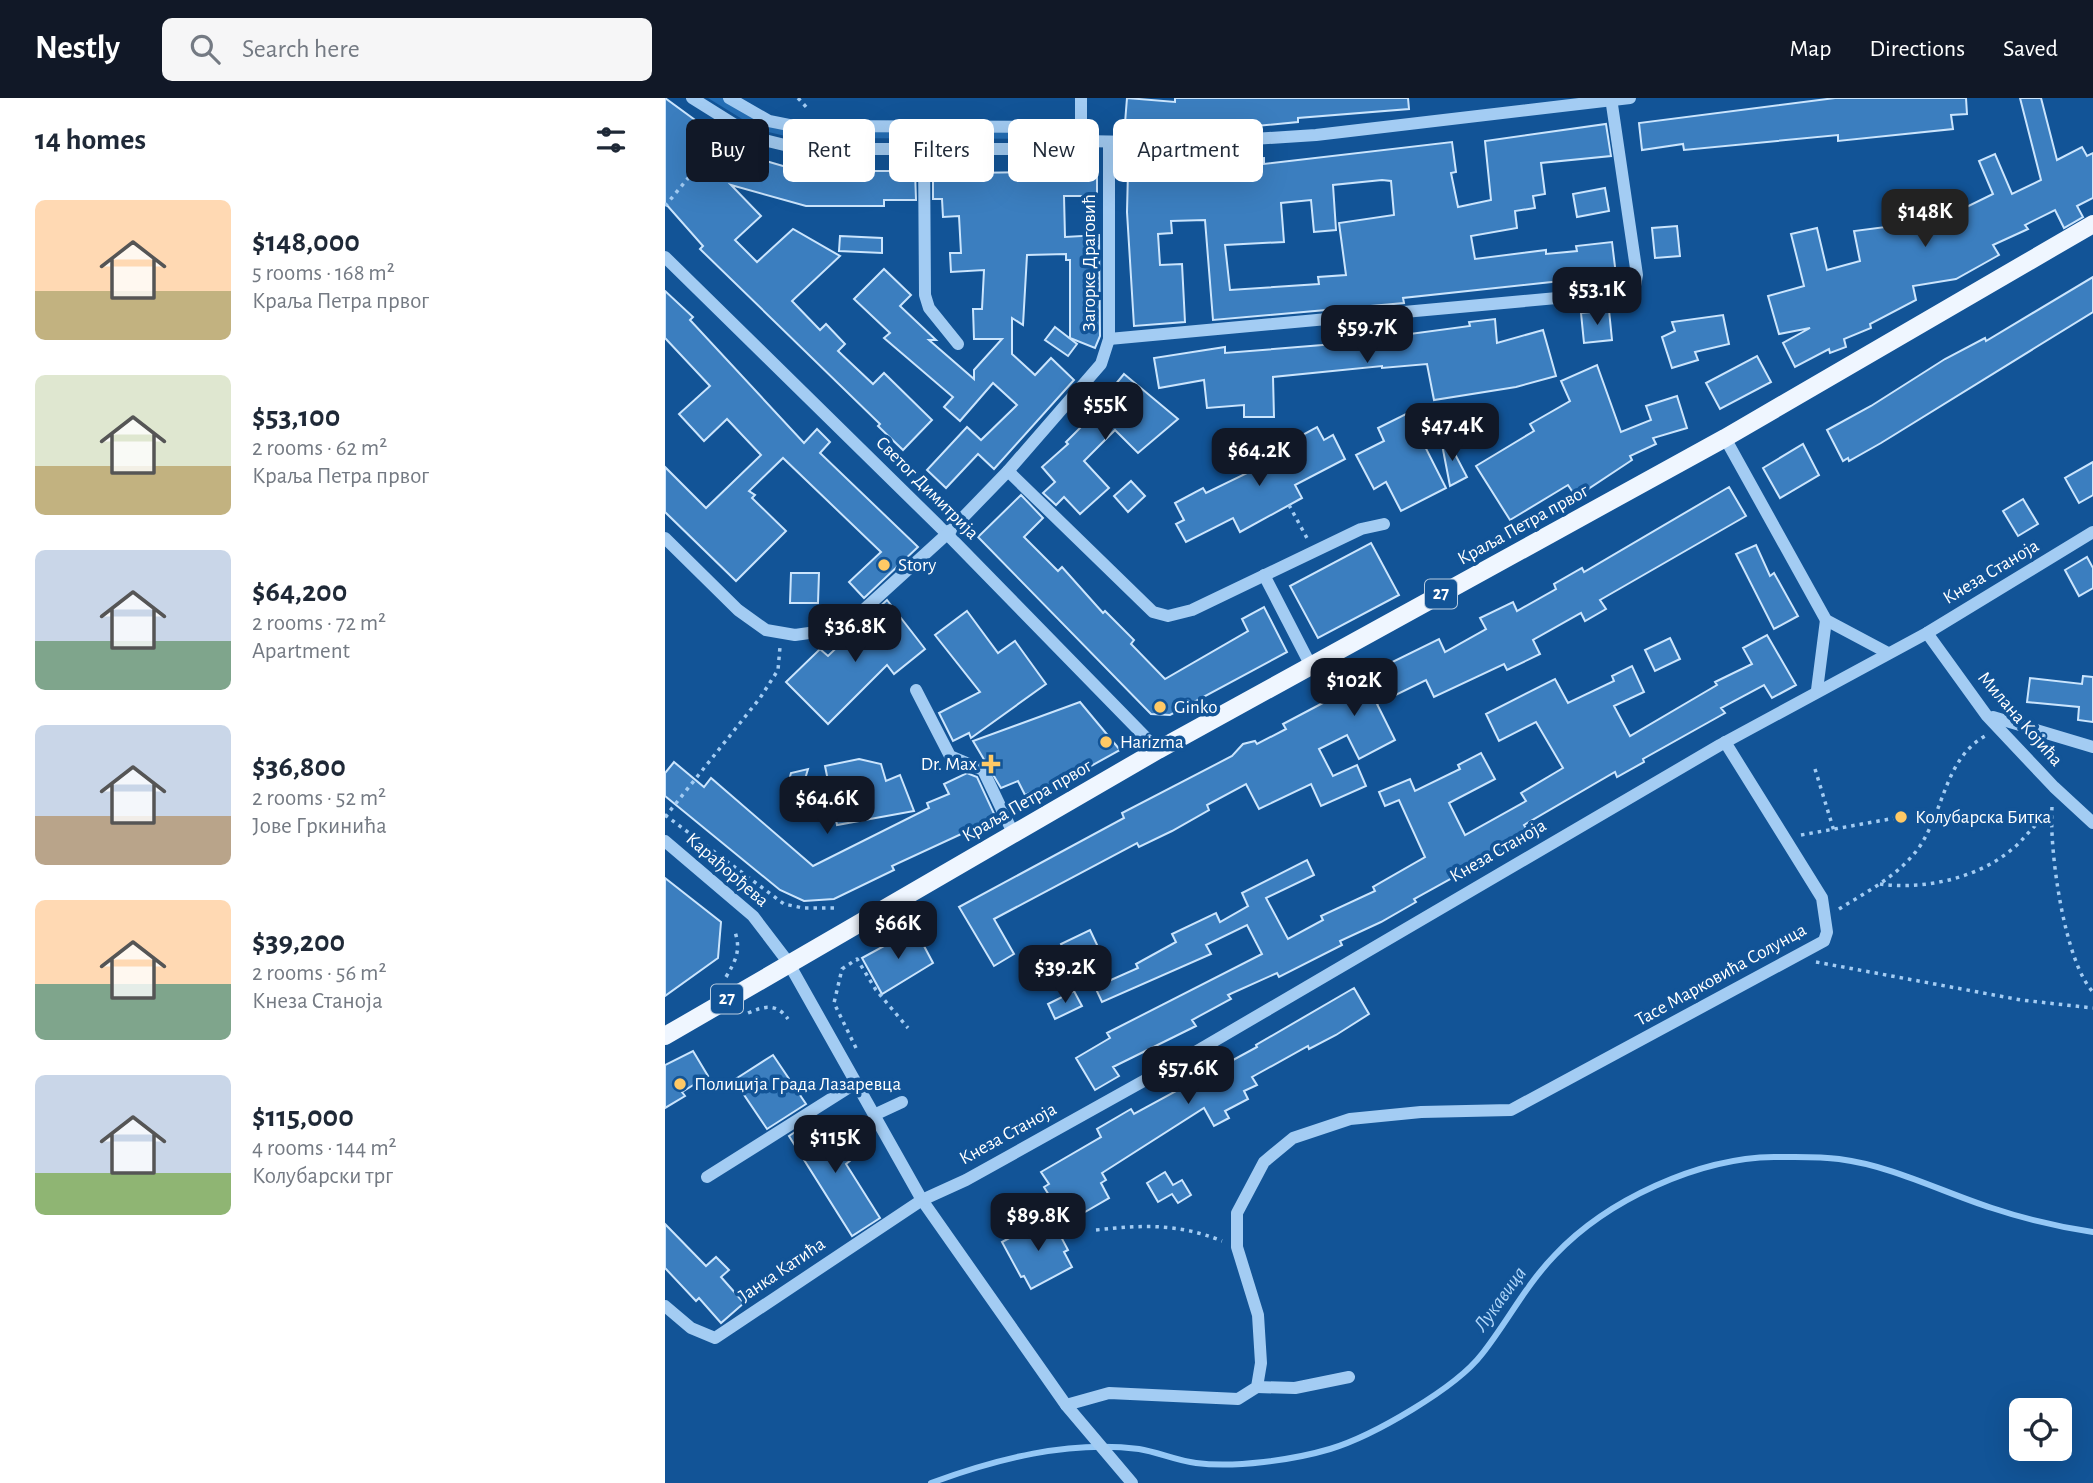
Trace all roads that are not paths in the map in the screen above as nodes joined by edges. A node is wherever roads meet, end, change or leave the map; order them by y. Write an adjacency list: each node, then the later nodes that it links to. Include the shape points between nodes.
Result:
1 (692, 98): 10 (street, via 756,138 801,149)
2 (729, 98): 7 (street, via 769,121 794,126)
3 (1081, 98): 6 (street)
4 (1630, 98): 5 (street)
5 (1611, 99): 9 (street, via 1316,135 1193,143); 14 (street, via 1637,275 1635,286 1623,292)
6 (1081, 119)
7 (1008, 127)
8 (1099, 142): 9 (street)
9 (1109, 142): 14 (street, Загорке Драговић)
10 (889, 150)
11 (924, 182): 15 (street, via 925,295 929,308)
12 (2093, 224): 16 (main road, Краља Петра првог / 27)
13 (665, 257): 20 (street, Светог Димитрија)
14 (1109, 339): 17 (street, Загорке Драговић, via 1101,364)
15 (958, 344)
16 (1725, 438): 23 (street); 26 (main road, Краља Петра првог / 27)
17 (1008, 471): 20 (street, Загорке Драговић); 22 (street, via 1153,612 1168,616 1192,610)
18 (1384, 524): 22 (street, via 1361,529)
19 (2093, 532): 24 (street, Кнеза Станоја)
20 (947, 534): 21 (street, Загорке Драговић, via 859,614 830,629 795,635 766,630 738,610); 32 (street, Светог Димитрија)
21 (665, 538)
22 (1264, 575): 26 (street)
23 (1826, 620): 25 (street); 28 (street)
24 (1927, 633): 25 (street, Кнеза Станоја); 29 (street, Милана Којића)
25 (1888, 653): 28 (street, Кнеза Станоја)
26 (1311, 666): 32 (main road, Краља Петра првог / 27)
27 (916, 690): 34 (street, via 950,756 983,771)
28 (1817, 690): 30 (street, Кнеза Станоја)
29 (1987, 716): 31 (street); 33 (street, Милана Којића)
30 (1725, 742): 42 (street, Кнеза Станоја, via 1192,1054); 45 (street, Тасе Марковића Солунца, via 1822,898 1824,941 1511,1110 1350,1119 1293,1138 1264,1163 1237,1213 1237,1247 1258,1315 1261,1363)
31 (2093, 747)
32 (1158, 750): 34 (main road, Краља Петра првог / 27)
33 (2093, 823)
34 (1013, 833): 36 (main road, Краља Петра првог / 27)
35 (665, 841): 36 (street, Карађорђева, via 753,916)
36 (788, 962): 37 (main road, 27); 38 (street, Карађорђева)
37 (665, 1036)
38 (856, 1083): 40 (street, Карађорђева); 41 (street)
39 (902, 1102): 40 (street)
40 (874, 1115): 42 (street, Карађорђева)
41 (707, 1177)
42 (922, 1200): 43 (street, Јанка Катића, via 715,1338 691,1328); 46 (street, Карађорђева)
43 (665, 1306)
44 (1349, 1377): 45 (street, via 1295,1388)
45 (1257, 1387): 46 (street, via 1238,1399 1109,1393)
46 (1064, 1402): 47 (street, Карађорђева)
47 (1130, 1481)

